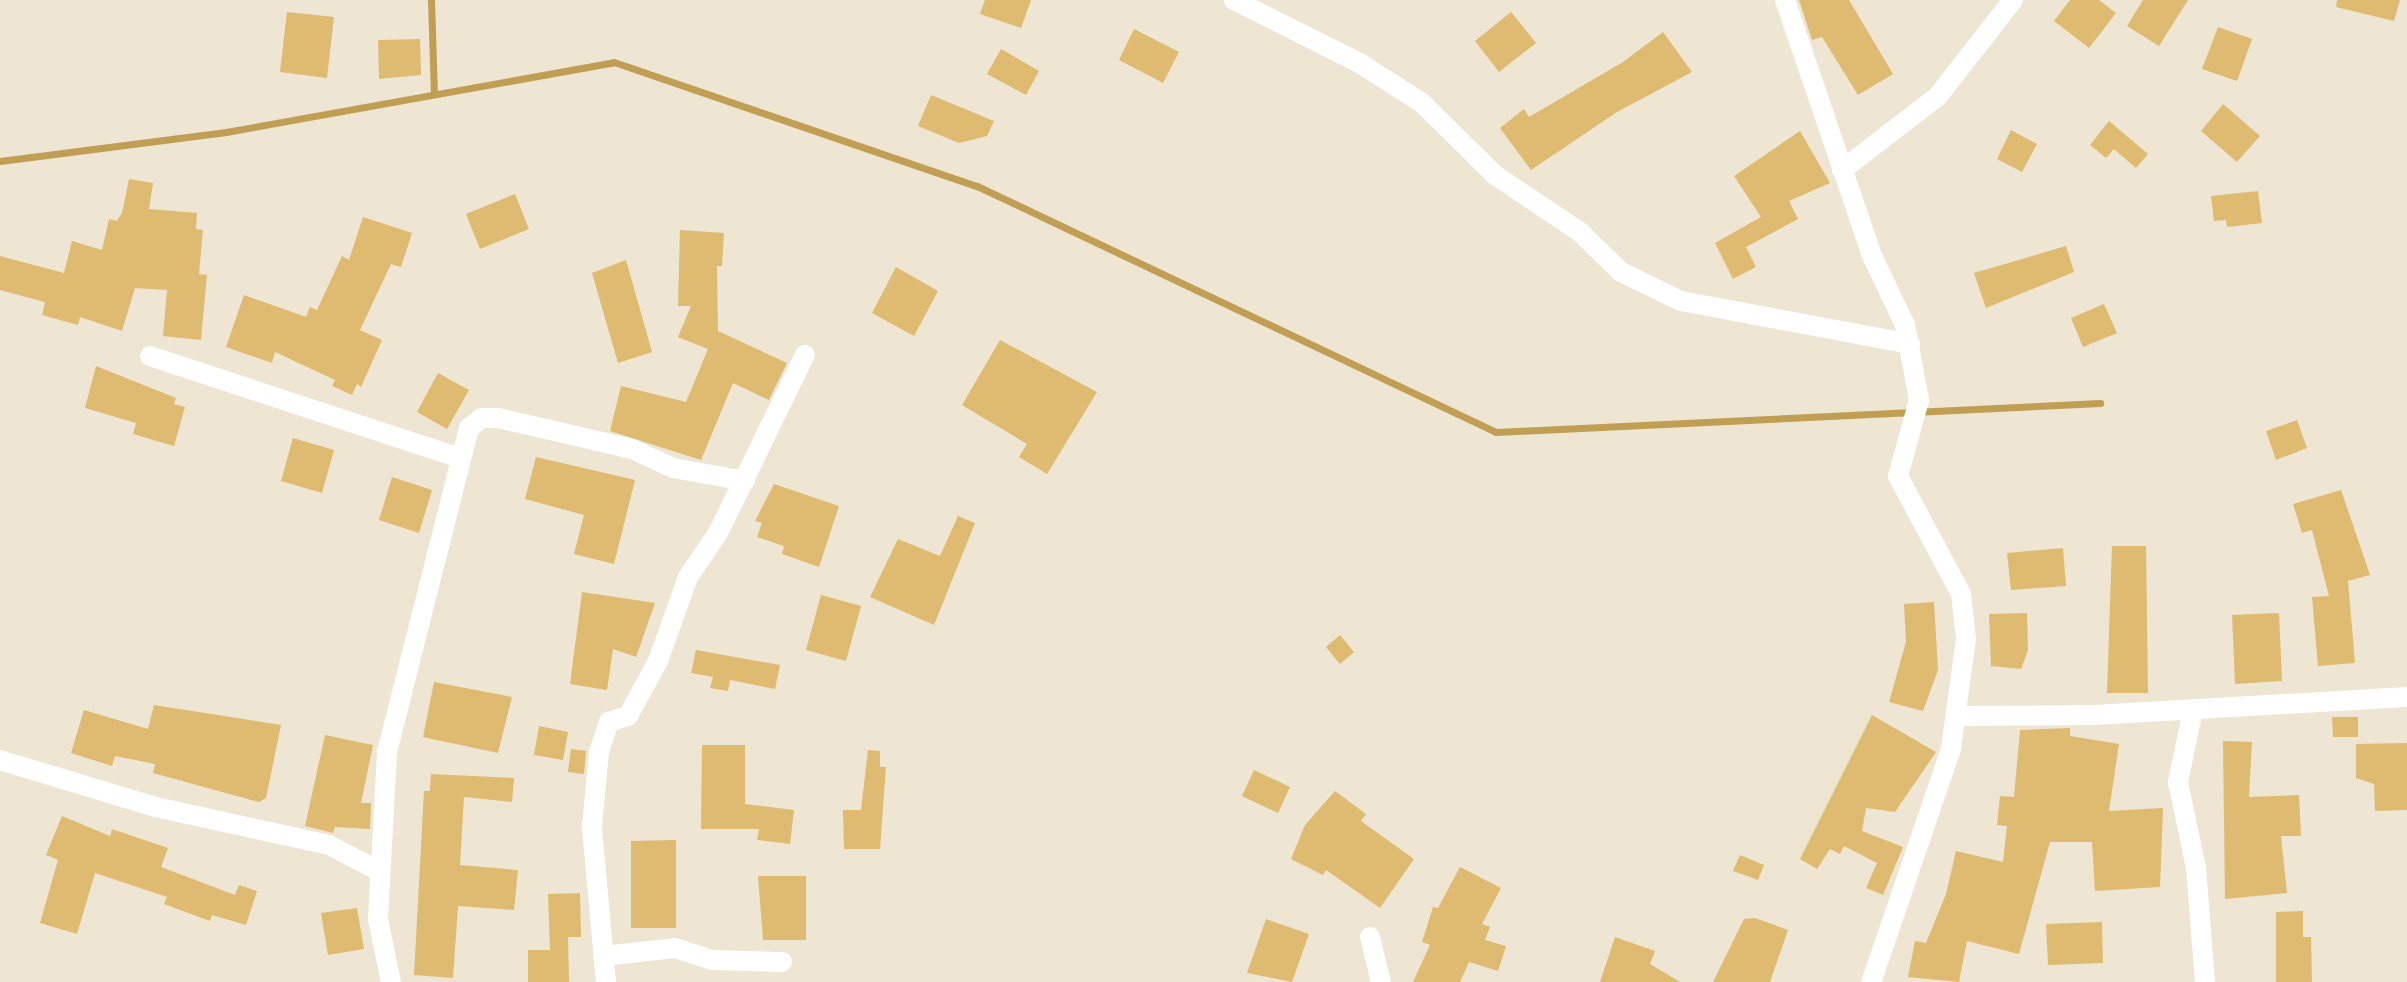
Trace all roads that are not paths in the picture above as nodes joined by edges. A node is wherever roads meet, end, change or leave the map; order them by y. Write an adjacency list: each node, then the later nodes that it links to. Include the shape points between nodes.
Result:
1 (1234, 0): 5 (street, via 1361,64 1422,103 1495,175 1580,232 1621,272 1681,301)
2 (1785, 0): 4 (street)
3 (2013, 0): 4 (street, via 1938,96)
4 (1842, 170): 5 (street)
5 (1910, 344): 12 (street, via 1919,400 1898,476 1961,594 1966,639)
6 (805, 355): 9 (street)
7 (150, 356): 8 (street)
8 (457, 457): 9 (street, via 475,422 498,418); 14 (street, via 392,721)
9 (745, 481): 16 (street, via 688,577 658,661 628,716 609,722 599,752 592,827)
10 (2407, 697): 11 (street)
11 (2193, 710): 12 (street); 22 (street, via 2178,782 2196,868)
12 (1957, 716): 21 (street, via 1951,749)
13 (0, 760): 14 (street, via 156,807 329,845)
14 (379, 871): 18 (street, via 378,919)
15 (1370, 937): 20 (street)
16 (603, 956): 17 (street, via 675,948 711,960); 19 (street)
17 (782, 962)
18 (391, 982)
19 (606, 982)
20 (1381, 982)
21 (1871, 982)
22 (2205, 982)

